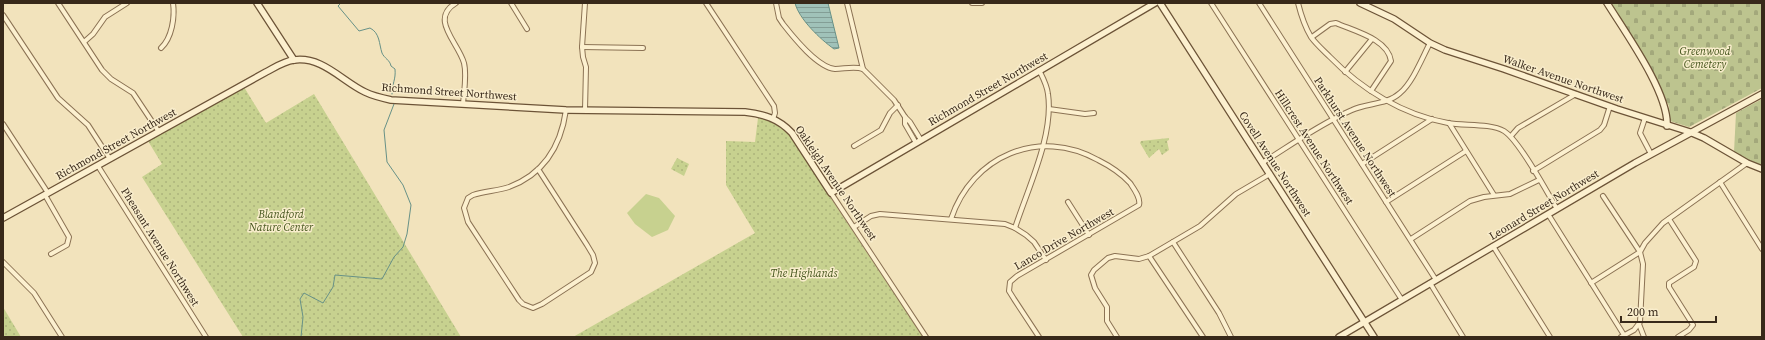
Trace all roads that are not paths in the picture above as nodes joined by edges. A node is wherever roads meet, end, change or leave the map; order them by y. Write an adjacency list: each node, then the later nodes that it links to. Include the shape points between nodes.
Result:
1 (58, 3): 24 (street)
2 (127, 3): 24 (street, via 105,17)
3 (173, 3): 27 (street, via 173,23)
4 (257, 3): 29 (street)
5 (456, 3): 37 (street, via 447,10 444,21 464,63)
6 (511, 3): 21 (street)
7 (585, 3): 26 (street)
8 (706, 3): 45 (street, via 774,106)
9 (776, 3): 30 (street, via 783,24 817,60 830,68)
10 (847, 3): 30 (street)
11 (972, 3): 12 (street)
12 (982, 3)
13 (1155, 3): 31 (street, Richmond Street Northwest)
14 (1160, 3): 61 (street, Covell Avenue Northwest)
15 (1211, 3): 54 (street, Hillcrest Avenue Northwest)
16 (1259, 3): 47 (street, Parkhurst Avenue Northwest)
17 (1298, 3): 22 (street)
18 (1360, 3): 25 (street, Walker Avenue Northwest, via 1394,18)
19 (1607, 3): 50 (street, via 1662,98 1667,110)
20 (3, 15): 60 (street, via 58,98 88,125)
21 (527, 29)
22 (1312, 37): 23 (street, via 1330,24 1336,23); 32 (street)
23 (1372, 39): 32 (street); 33 (street, via 1386,48 1391,61)
24 (84, 42): 51 (street, via 104,73 130,90)
25 (1430, 43): 34 (street, Walker Avenue Northwest); 36 (street, via 1405,87)
26 (582, 47): 28 (street); 42 (street, via 586,67)
27 (161, 48)
28 (643, 48)
29 (294, 60): 37 (street, Richmond Street Northwest, via 311,61 324,66 364,92 378,97); 51 (street, Richmond Street Northwest, via 271,69)
30 (863, 69): 38 (street)
31 (1039, 70): 40 (street, via 1048,92); 55 (street, Richmond Street Northwest)
32 (1345, 72): 33 (street)
33 (1371, 91): 36 (street)
34 (1576, 94): 39 (street, Walker Avenue Northwest); 53 (street, via 1518,128)
35 (1762, 94): 52 (street, Leonard Street Northwest)
36 (1387, 101): 46 (street); 47 (street, via 1363,105)
37 (464, 104): 41 (street, Richmond Street Northwest)
38 (898, 105): 55 (street); 56 (street, via 890,113 881,130)
39 (1610, 106): 44 (street, Walker Avenue Northwest); 67 (street, via 1600,130)
40 (1049, 109): 43 (street); 57 (street)
41 (566, 110): 42 (street, Richmond Street Northwest); 66 (street, via 560,138)
42 (585, 110): 45 (street, Richmond Street Northwest, via 745,112)
43 (1094, 113)
44 (1645, 118): 50 (street, Walker Avenue Northwest); 59 (street, via 1640,132)
45 (773, 119): 71 (street, Oakleigh Avenue Northwest, via 792,133)
46 (1432, 119): 48 (street); 62 (street)
47 (1333, 120): 54 (street); 62 (street, Parkhurst Avenue Northwest)
48 (1449, 123): 53 (street, via 1497,128); 58 (street)
49 (3, 124): 72 (street)
50 (1667, 126): 52 (street, Walker Avenue Northwest)
51 (159, 132): 60 (street, Richmond Street Northwest)
52 (1690, 132): 59 (street, Leonard Street Northwest); 63 (street, Walker Avenue Northwest)
53 (1511, 136): 67 (street)
54 (1299, 140): 61 (street); 97 (street, Hillcrest Avenue Northwest)
55 (919, 141): 71 (street, Richmond Street Northwest)
56 (854, 146)
57 (1044, 146): 80 (street, via 1022,149 1006,155 978,173 961,195); 83 (street); 84 (street, Lanco Drive Northwest, via 1082,152 1118,172 1140,201 1139,205)
58 (1466, 151): 73 (street); 76 (street)
59 (1651, 154): 77 (street, Leonard Street Northwest)
60 (110, 159): 64 (street, Richmond Street Northwest)
61 (1262, 163): 68 (street, Covell Avenue Northwest)
62 (1362, 164): 76 (street, Parkhurst Avenue Northwest)
63 (1747, 164): 65 (street, Walker Avenue Northwest); 70 (street)
64 (98, 166): 72 (street, Richmond Street Northwest); 102 (street, Pheasant Avenue Northwest)
65 (1762, 169)
66 (538, 170): 66 (street, via 508,187 473,194 468,198 464,208 468,222 520,300 533,308 591,272 595,263 587,245)
67 (1533, 171): 69 (street)
68 (1270, 174): 86 (street, via 1236,194 1207,221); 98 (street, Covell Avenue Northwest)
69 (1539, 180): 73 (street, via 1510,194); 77 (street)
70 (1720, 182): 81 (street); 88 (street)
71 (831, 193): 82 (street, Oakleigh Avenue Northwest)
72 (47, 194): 79 (street, Richmond Street Northwest); 90 (street, via 69,237 66,245)
73 (1494, 195): 85 (street, via 1470,201)
74 (1603, 196): 89 (street)
75 (1068, 202): 84 (street)
76 (1386, 202): 85 (street, Parkhurst Avenue Northwest)
77 (1557, 209): 78 (street, Leonard Street Northwest)
78 (1548, 214): 87 (street, Leonard Street Northwest); 95 (street)
79 (3, 218)
80 (951, 219): 82 (street, via 880,214 871,216); 83 (street, via 994,222)
81 (1670, 219): 89 (street, via 1650,238); 113 (street, via 1696,261 1694,267 1669,283 1693,326)
82 (854, 227): 103 (street, Oakleigh Avenue Northwest)
83 (1015, 228): 92 (street, via 1034,242)
84 (1089, 235): 92 (street, Lanco Drive Northwest)
85 (1411, 240): 94 (street, Parkhurst Avenue Northwest)
86 (1174, 242): 91 (street); 107 (street, via 1219,312)
87 (1493, 246): 94 (street, Leonard Street Northwest); 111 (street)
88 (1762, 248)
89 (1640, 252): 95 (street); 99 (street, via 1642,316)
90 (51, 254)
91 (1149, 256): 105 (street, via 1139,259 1115,256 1108,258 1091,275 1095,288 1107,307 1107,321); 106 (street)
92 (1046, 260): 104 (street, Lanco Drive Northwest, via 1013,279 1009,291)
93 (3, 262): 101 (street, via 34,293)
94 (1436, 280): 96 (street, Leonard Street Northwest)
95 (1591, 283): 100 (street)
96 (1430, 284): 97 (street, Leonard Street Northwest); 110 (street)
97 (1402, 300): 98 (street, Leonard Street Northwest)
98 (1364, 322): 108 (street, Leonard Street Northwest); 109 (street, Covell Avenue Northwest)
99 (1639, 324): 100 (street); 112 (street)
100 (1623, 336)
101 (62, 337)
102 (206, 337)
103 (926, 337)
104 (1038, 337)
105 (1117, 337)
106 (1203, 337)
107 (1231, 337)
108 (1339, 337)
109 (1374, 337)
110 (1463, 337)
111 (1550, 337)
112 (1644, 337)
113 (1678, 337)

